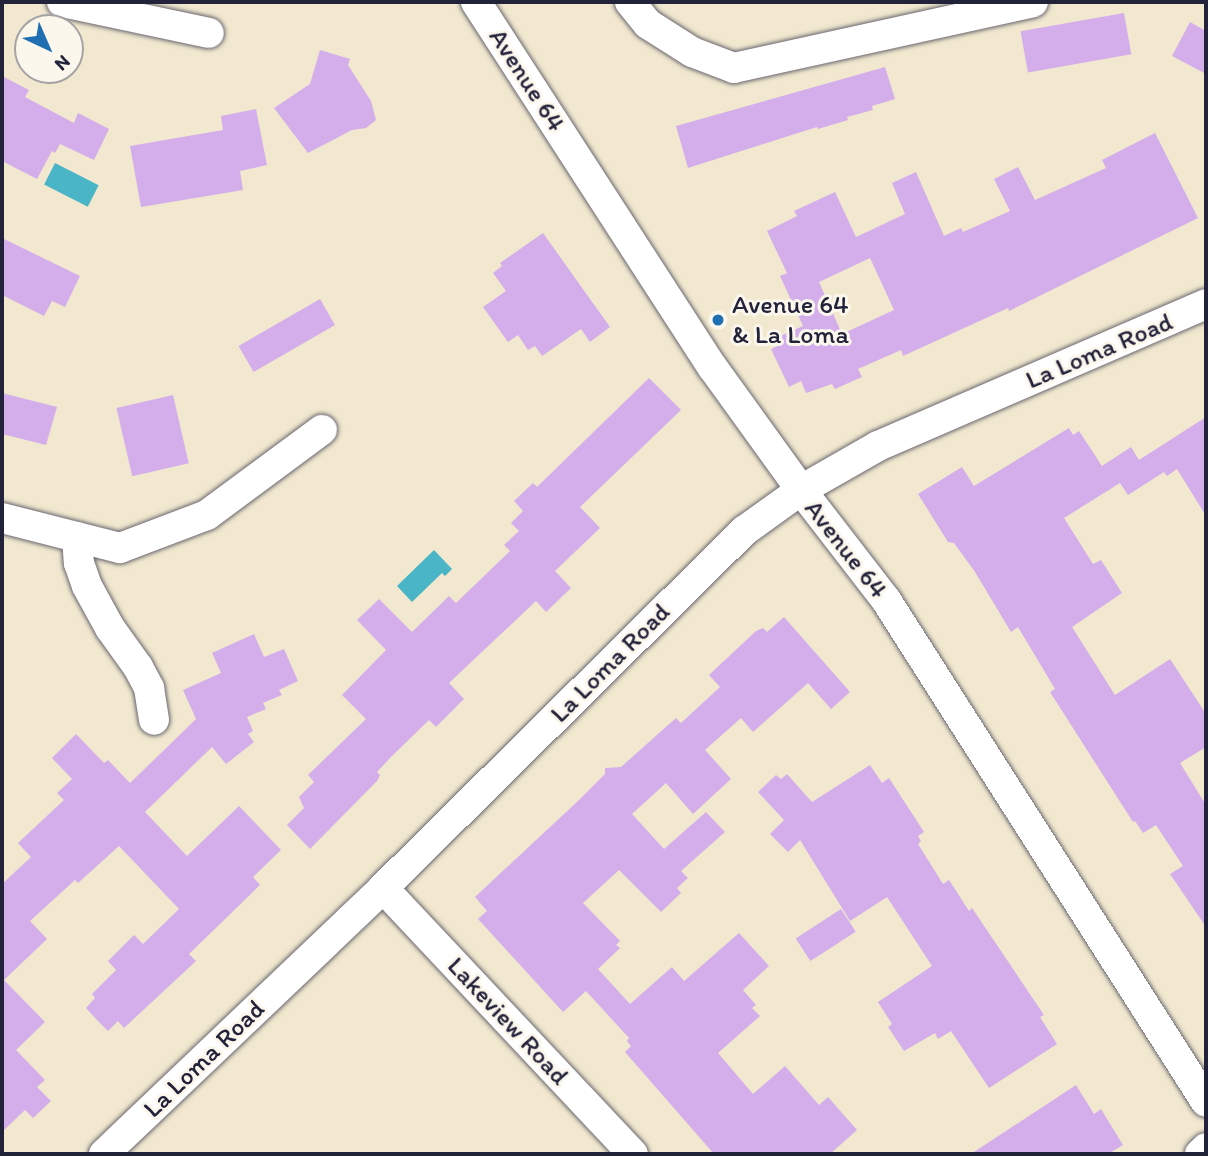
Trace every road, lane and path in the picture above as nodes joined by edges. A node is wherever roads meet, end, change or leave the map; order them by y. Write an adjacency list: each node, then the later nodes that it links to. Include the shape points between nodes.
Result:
1 (62, 2): 5 (street)
2 (476, 2): 8 (street, Avenue 64, via 713,368)
3 (630, 2): 4 (street, via 648,24 692,52 734,68)
4 (1033, 2)
5 (209, 33)
6 (1206, 304): 8 (street, La Loma Road, via 878,446)
7 (322, 430): 10 (street, via 207,515 120,548)
8 (801, 490): 12 (street, La Loma Road, via 744,531); 13 (street, Avenue 64, via 886,600)
9 (2, 518): 10 (street)
10 (77, 537): 11 (street, via 87,586 149,688)
11 (155, 720)
12 (383, 888): 15 (street, La Loma Road); 16 (street, Lakeview Road)
13 (1206, 1102)
14 (1206, 1148): 17 (street)
15 (104, 1154)
16 (633, 1154)
17 (1200, 1154)

